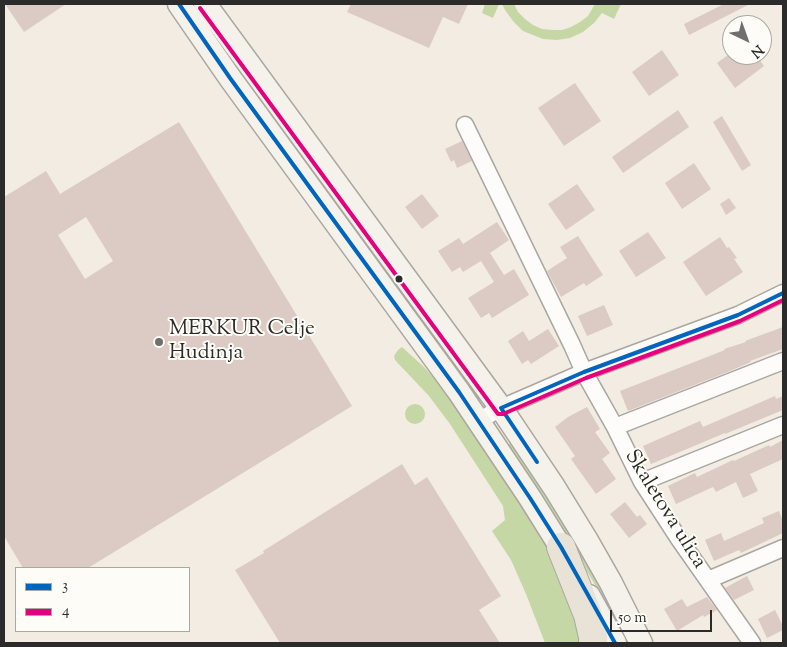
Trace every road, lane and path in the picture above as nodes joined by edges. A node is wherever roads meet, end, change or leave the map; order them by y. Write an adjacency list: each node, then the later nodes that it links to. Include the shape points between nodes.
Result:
1 (179, 4): 8 (main road)
2 (205, 4): 7 (main road)
3 (465, 125): 6 (street, Skaletova ulica)
4 (783, 293): 6 (street, via 738,315)
5 (783, 361): 10 (street)
6 (584, 372): 7 (street); 10 (street, Skaletova ulica)
7 (501, 408): 8 (street); 17 (main road, via 586,539)
8 (478, 421): 12 (main road)
9 (783, 425): 11 (street)
10 (615, 427): 11 (street, Skaletova ulica)
11 (642, 482): 14 (street, Skaletova ulica)
12 (562, 547): 15 (highway, via 588,615); 16 (main road)
13 (783, 548): 14 (street)
14 (708, 580): 18 (street, Skaletova ulica)
15 (593, 643)
16 (615, 643)
17 (641, 643)
18 (752, 643)

